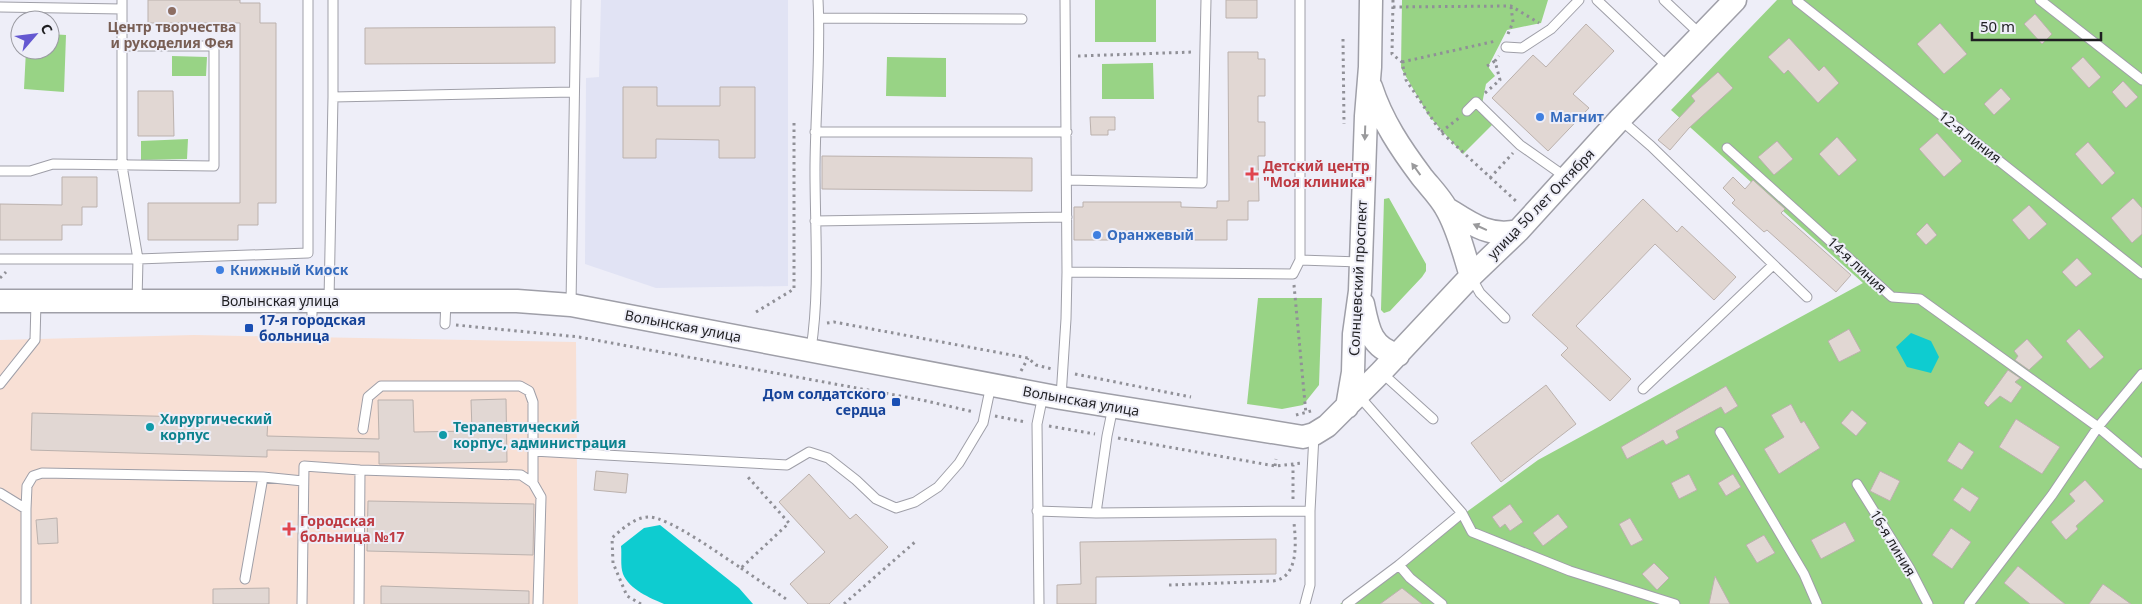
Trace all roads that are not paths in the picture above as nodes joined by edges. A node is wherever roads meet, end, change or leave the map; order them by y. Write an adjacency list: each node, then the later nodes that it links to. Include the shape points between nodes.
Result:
1 (308, 0): 41 (lane, via 308,253)
2 (333, 0): 26 (lane)
3 (576, 0): 25 (lane)
4 (818, 0): 17 (lane)
5 (1065, 0): 30 (lane)
6 (1206, 0): 35 (lane, via 1202,183)
7 (1300, 0): 42 (lane)
8 (1371, 0): 22 (street, Солнцевский проспект)
9 (1579, 0): 20 (lane, via 1551,29 1522,48)
10 (1597, 0): 23 (lane)
11 (1664, 0): 19 (lane)
12 (1735, 0): 19 (street, улица 50 лет Октября)
13 (2040, 0): 24 (lane)
14 (1797, 2): 46 (lane, 12-я линия)
15 (122, 5): 16 (lane); 21 (lane)
16 (0, 7)
17 (819, 18): 18 (lane); 29 (lane)
18 (1022, 19)
19 (1701, 35): 23 (street, улица 50 лет Октября)
20 (1506, 42)
21 (122, 46): 32 (lane); 32 (lane, via 214,46 214,166)
22 (1370, 66): 36 (street, one-way to 22, via 1388,128 1371,86); 43 (street, Солнцевский проспект, one-way to 43)
23 (1669, 68): 28 (street, улица 50 лет Октября)
24 (2142, 80)
25 (574, 92): 26 (lane); 54 (lane)
26 (333, 97): 55 (lane)
27 (1467, 111): 34 (lane, via 1476,102 1520,145)
28 (1620, 119): 34 (street, улица 50 лет Октября); 44 (lane)
29 (815, 132): 30 (lane); 38 (lane)
30 (1067, 132): 35 (lane)
31 (1728, 148): 69 (lane, 14-я линия, via 1892,297 1920,299)
32 (122, 166): 33 (lane, via 53,164 30,171); 41 (lane)
33 (0, 171)
34 (1567, 178): 39 (street, улица 50 лет Октября)
35 (1068, 180): 37 (lane)
36 (1446, 208): 39 (street, one-way to 36, via 1493,233); 47 (street)
37 (1067, 217): 38 (lane); 45 (lane)
38 (815, 221): 58 (lane, via 816,315)
39 (1518, 231): 47 (street, улица 50 лет Октября)
40 (0, 259): 41 (lane)
41 (138, 259): 52 (lane)
42 (1300, 260): 43 (lane); 45 (lane, via 1293,274)
43 (1360, 262): 48 (street, Солнцевский проспект)
44 (1773, 265): 49 (lane); 64 (lane)
45 (1067, 272): 65 (lane, via 1066,328)
46 (2142, 274)
47 (1471, 276): 56 (lane, via 1480,293); 59 (street, улица 50 лет Октября)
48 (1360, 291): 59 (street, via 1376,344); 66 (street, Солнцевский проспект, via 1354,334)
49 (1807, 297)
50 (0, 301): 51 (street, Волынская улица)
51 (36, 301): 52 (street, Волынская улица); 62 (lane, via 35,340)
52 (137, 301): 55 (street, Волынская улица)
53 (446, 301): 54 (street, Волынская улица); 55 (street, Волынская улица); 57 (lane)
54 (571, 305): 58 (street, Волынская улица)
55 (318, 308)
56 (1505, 318)
57 (445, 324)
58 (811, 351): 63 (street, Волынская улица)
59 (1398, 354): 60 (street, улица 50 лет Октября)
60 (1381, 372): 66 (street, улица 50 лет Октября); 68 (lane)
61 (2142, 374): 69 (lane)
62 (0, 384)
63 (991, 384): 65 (street, Волынская улица); 73 (lane, via 984,423 959,463 938,487 915,502 896,508 876,499 828,458 809,452 787,465)
64 (1643, 389)
65 (1052, 396): 67 (street, Волынская улица); 82 (lane, via 1037,424)
66 (1352, 401): 72 (street); 85 (lane)
67 (1114, 407): 72 (street, Волынская улица, via 1303,437); 84 (lane)
68 (1434, 419)
69 (2098, 427): 74 (lane, 14-я линия); 99 (lane, via 2052,495)
70 (363, 429): 73 (lane, via 368,397 381,386 520,386 528,391 533,402)
71 (1720, 432): 97 (lane, via 1804,574)
72 (1314, 434): 83 (lane)
73 (533, 451): 78 (lane)
74 (2142, 464)
75 (360, 470): 77 (lane, via 304,466); 78 (lane, via 521,475); 90 (lane)
76 (262, 477): 77 (lane); 81 (lane, via 42,474 33,476 27,486); 87 (lane)
77 (303, 480): 89 (lane)
78 (533, 483): 91 (lane, via 541,497)
79 (1857, 484): 98 (lane, 16-я линия)
80 (0, 493): 81 (lane)
81 (26, 509): 88 (lane)
82 (1037, 511): 84 (lane); 92 (lane)
83 (1310, 511): 84 (lane); 93 (lane, via 1310,585)
84 (1096, 513)
85 (1462, 513): 86 (lane); 96 (lane, via 1472,532 1570,571)
86 (1399, 565): 94 (lane); 95 (lane)
87 (245, 579)
88 (26, 604)
89 (302, 604)
90 (359, 604)
91 (538, 604)
92 (1039, 604)
93 (1305, 604)
94 (1347, 604)
95 (1442, 604)
96 (1674, 604)
97 (1818, 604)
98 (1928, 604)
99 (1969, 604)

